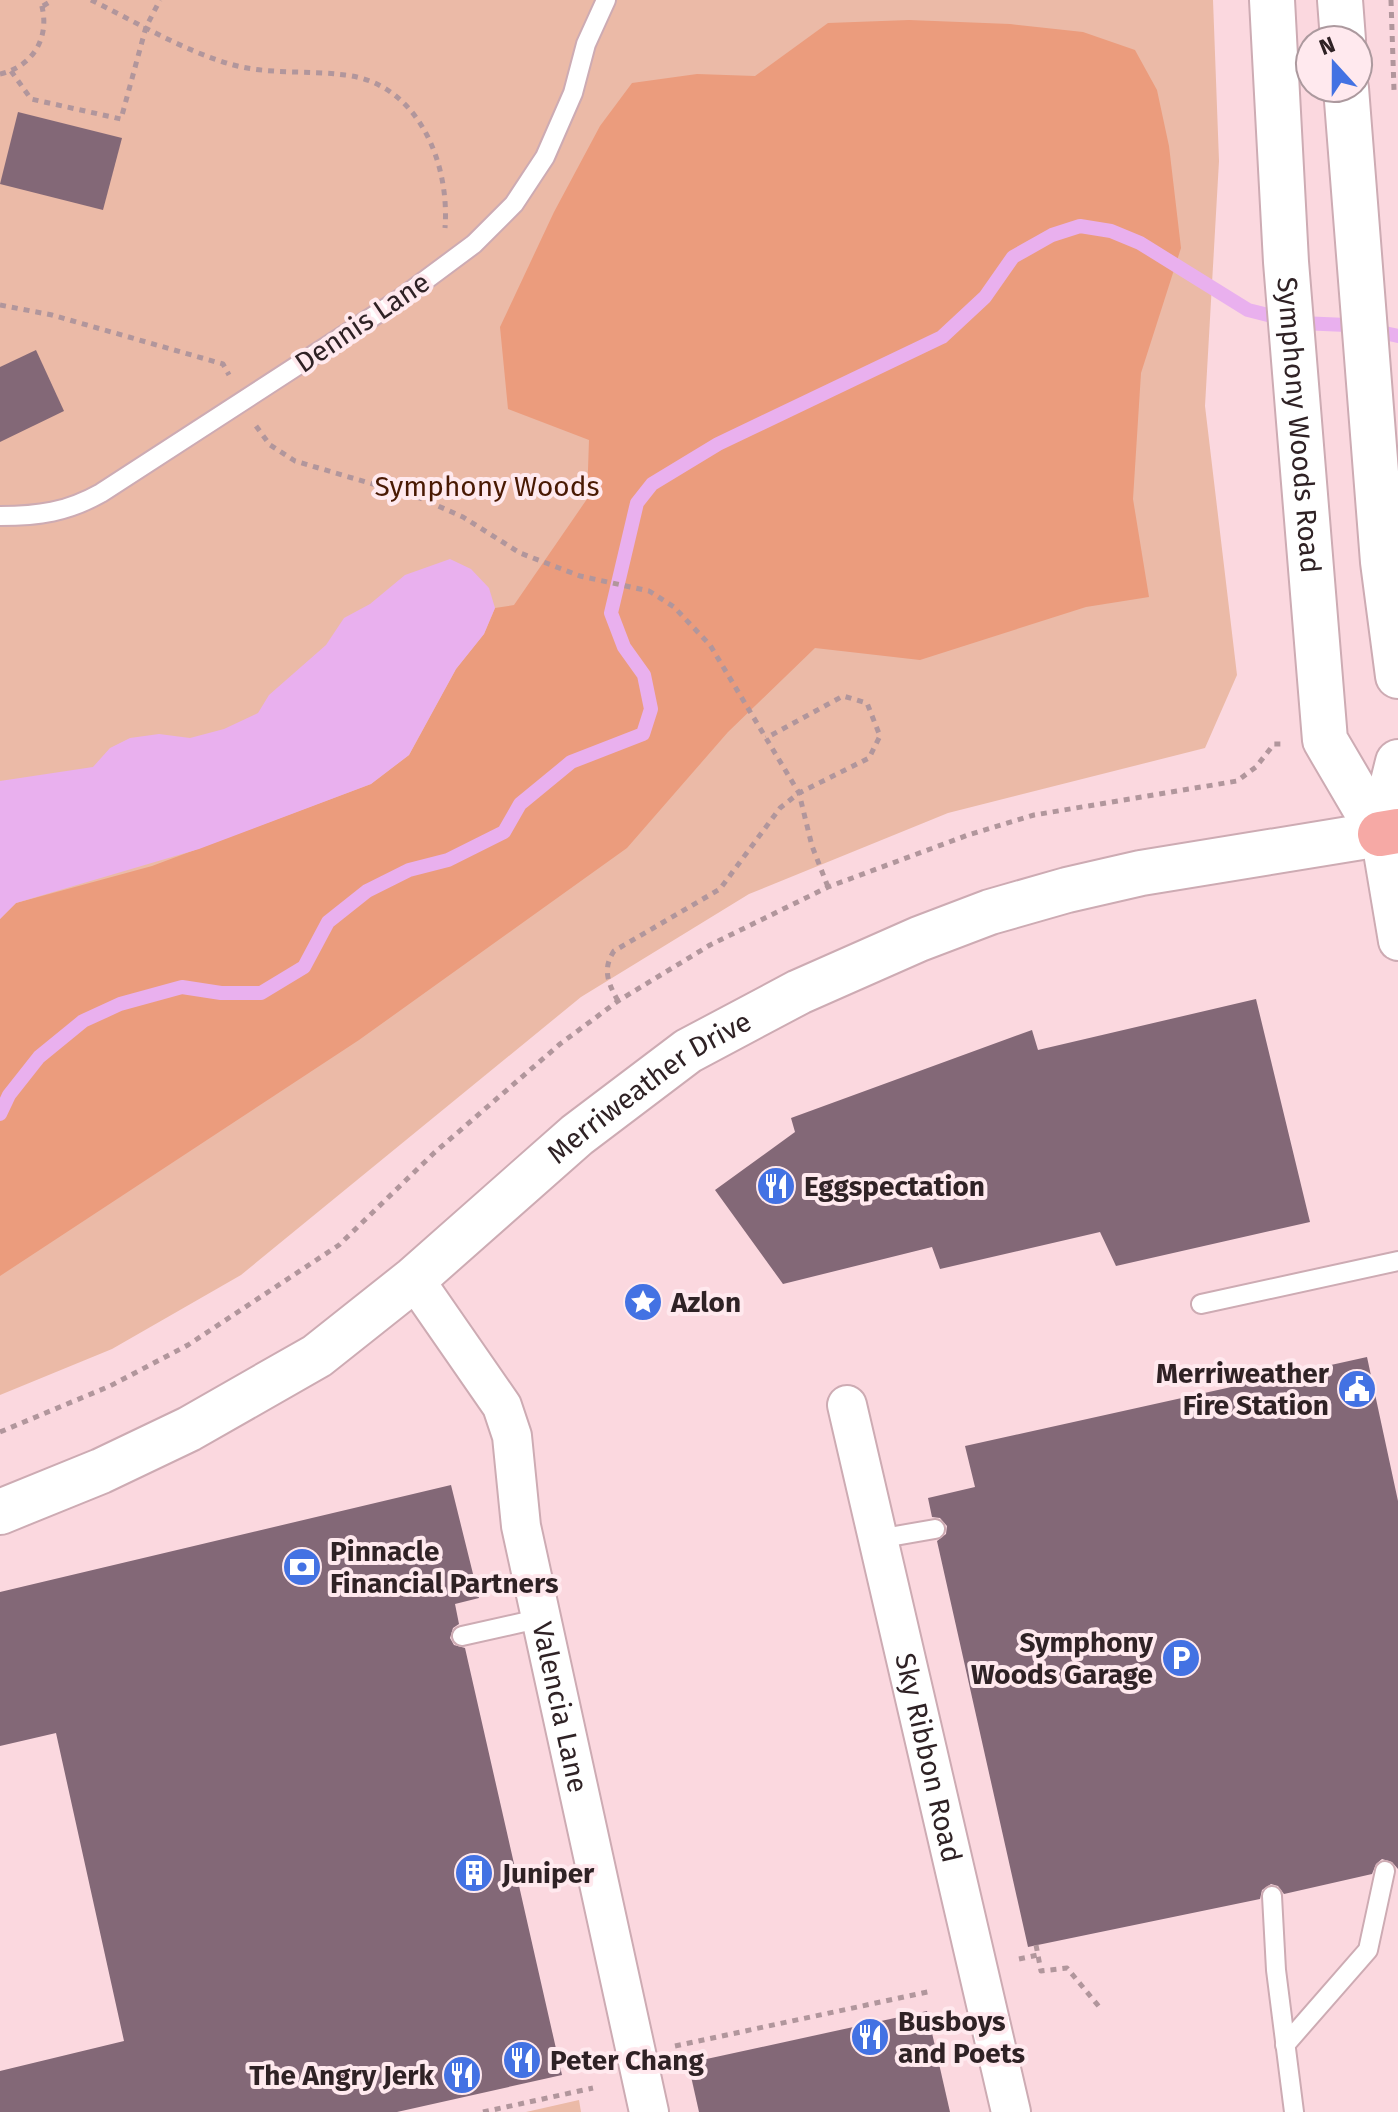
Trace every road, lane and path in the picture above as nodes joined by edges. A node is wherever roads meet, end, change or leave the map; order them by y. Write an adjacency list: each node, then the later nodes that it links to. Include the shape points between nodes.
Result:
1 (53, 0): 8 (path)
2 (91, 0): 11 (path)
3 (160, 0): 11 (path)
4 (606, 0): 15 (lane, Dennis Lane, via 545,157 514,204)
5 (1272, 0): 23 (street, Symphony Woods Road, via 1286,262 1325,740)
6 (1340, 0): 10 (street)
7 (1391, 0): 9 (path)
8 (42, 3): 12 (path, via 45,31 35,54)
9 (1392, 12)
10 (1342, 24)
11 (146, 27): 12 (path, via 121,119 31,99); 15 (path, via 231,65 349,75 390,91 417,117 443,174)
12 (11, 71): 13 (path)
13 (0, 74)
14 (1347, 104): 19 (street, via 1383,562)
15 (442, 268): 17 (lane, Dennis Lane)
16 (0, 305): 17 (path, via 223,364)
17 (243, 402): 18 (lane, Dennis Lane, via 70,510); 20 (path, via 270,445 295,461 420,498 463,517 520,553 580,576 649,591 674,607 710,645)
18 (0, 516)
19 (1398, 676)
20 (766, 738): 22 (path); 22 (path, via 843,696 867,703 880,736 869,758)
21 (1398, 762): 23 (street, Symphony Woods Road)
22 (799, 793): 24 (path); 26 (path, via 780,808 720,889 614,951 606,974)
23 (1389, 832): 25 (street, Symphony Woods Road); 28 (street, Merriweather Drive, via 1067,890 919,939 799,992 688,1051 577,1135)
24 (828, 887)
25 (1398, 941)
26 (618, 1001)
27 (1398, 1261): 29 (lane)
28 (414, 1279): 31 (street, Merriweather Drive, via 317,1356 189,1429); 34 (street, Valencia Lane, via 502,1406 512,1436 521,1526)
29 (1201, 1304)
30 (847, 1405): 33 (street, Sky Ribbon Road)
31 (0, 1512)
32 (935, 1529): 33 (lane)
33 (878, 1539): 46 (street, Sky Ribbon Road)
34 (542, 1618): 35 (lane); 45 (street, Valencia Lane)
35 (462, 1636)
36 (1385, 1871): 41 (lane, via 1368,1950)
37 (1272, 1896): 41 (lane)
38 (1036, 1945): 40 (path, via 1041,1971 1067,1968)
39 (932, 1991): 42 (path)
40 (1101, 2009)
41 (1285, 2045): 47 (lane)
42 (671, 2047)
43 (593, 2088): 44 (path)
44 (483, 2112)
45 (649, 2112)
46 (1011, 2112)
47 (1294, 2112)

